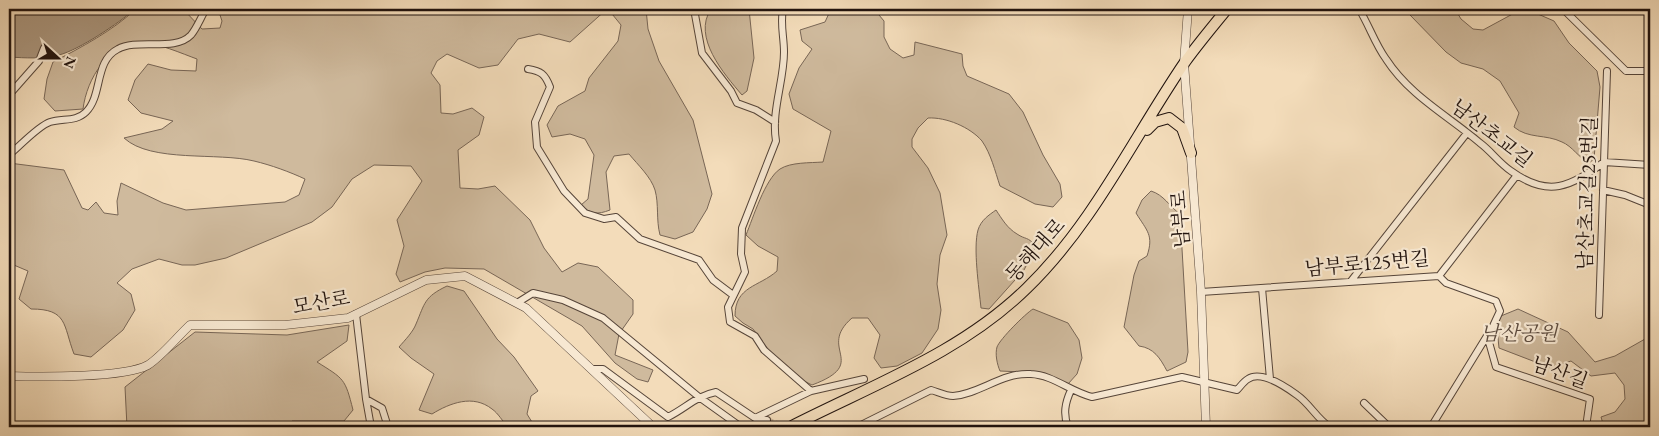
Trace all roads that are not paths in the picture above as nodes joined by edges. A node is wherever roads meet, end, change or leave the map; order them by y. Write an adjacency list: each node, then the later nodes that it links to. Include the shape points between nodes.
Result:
1 (206, 9): 18 (street, via 191,35 183,41 129,45 113,52 103,67 95,96 86,112 71,120 49,122)
2 (694, 9): 14 (street, via 702,53 737,103)
3 (783, 9): 14 (street, via 784,52)
4 (1188, 9): 9 (street, 남부로)
5 (1227, 9): 9 (main road, 동해대로)
6 (1359, 9): 15 (street, 남산초교길, via 1385,58 1406,86)
7 (1563, 9): 12 (street, via 1626,71)
8 (44, 48): 13 (street, via 39,61)
9 (1184, 64): 16 (main road, 동해대로); 17 (street, 남부로)
10 (528, 69): 28 (street, via 540,71 550,87 535,122 537,146 564,191 585,213 604,220 616,217 640,239 699,260 713,280)
11 (1607, 71): 19 (street, 남산초교길25번길)
12 (1650, 71)
13 (9, 95)
14 (775, 122): 28 (street, via 776,141 742,228 745,272)
15 (1466, 133): 21 (street, 남산초교길); 25 (street)
16 (1133, 145): 17 (main road, via 1155,122 1169,118 1182,128); 49 (main road, 동해대로, via 1087,217 1056,257 1026,289 986,322 946,349)
17 (1191, 153): 27 (street, 남부로)
18 (9, 155)
19 (1604, 162): 20 (street); 21 (street, 남산초교길, via 1580,180 1560,186 1532,184); 22 (street, 남산초교길25번길)
20 (1650, 165)
21 (1517, 175): 24 (street, 남부로125번길)
22 (1603, 190): 23 (street); 31 (street, 남산초교길25번길)
23 (1650, 205)
24 (1439, 276): 25 (street, 남부로125번길); 32 (street, via 1446,283 1496,301 1500,311)
25 (1351, 281): 26 (street, 남부로125번길)
26 (1262, 288): 27 (street, 남부로125번길); 36 (street)
27 (1201, 292): 37 (street, 남부로)
28 (733, 295): 39 (street, via 728,307 730,322 756,336 764,350)
29 (517, 303): 30 (street, 모산로, via 465,276 426,280); 33 (street, 모산로); 40 (street, via 533,293 583,307 603,318)
30 (356, 314): 34 (street, 모산로, via 348,318 285,325 190,325 148,364 135,369 102,374); 41 (street)
31 (1599, 316)
32 (1487, 335): 55 (street); 56 (street, 남산길, via 1496,367 1590,399)
33 (593, 369): 40 (street, via 603,369 668,417); 47 (street, 모산로)
34 (9, 376)
35 (864, 379): 39 (street)
36 (1270, 379): 37 (street, via 1248,378 1237,390); 53 (street, via 1299,395)
37 (1204, 382): 38 (street, via 1182,377 1092,397); 52 (street, 남부로)
38 (1072, 390): 50 (street, via 1052,379 1030,374 1005,377 952,396 931,390); 51 (street, via 1066,400)
39 (811, 391): 43 (street)
40 (699, 397): 43 (street, via 716,392); 48 (street)
41 (366, 399): 45 (street); 46 (street, via 382,408)
42 (1364, 403): 54 (street)
43 (755, 418): 44 (street)
44 (767, 420)
45 (371, 427)
46 (388, 427)
47 (653, 427)
48 (741, 427)
49 (790, 427)
50 (858, 427)
51 (1068, 427)
52 (1206, 427)
53 (1330, 427)
54 (1389, 427)
55 (1431, 427)
56 (1586, 427)

